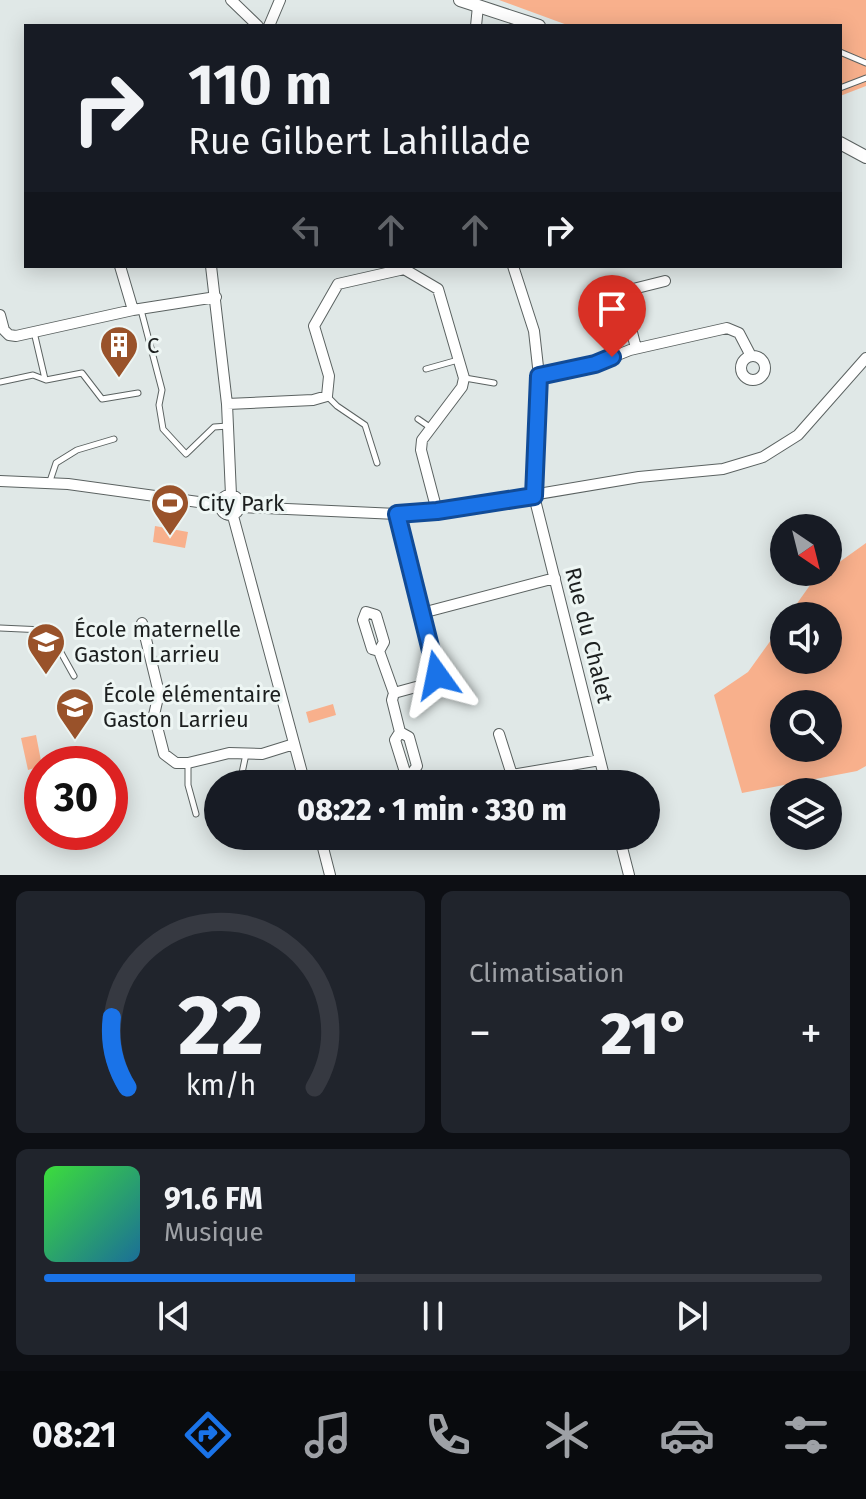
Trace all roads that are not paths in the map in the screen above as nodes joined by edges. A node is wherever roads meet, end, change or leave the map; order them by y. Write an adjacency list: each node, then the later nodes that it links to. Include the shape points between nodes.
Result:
1 (231, 0): 4 (street)
2 (280, 0): 5 (street)
3 (469, 2): 6 (street); 7 (street)
4 (256, 24)
5 (270, 24)
6 (475, 24)
7 (533, 24)
8 (842, 53): 9 (lane)
9 (866, 63)
10 (866, 78): 11 (lane)
11 (842, 87)
12 (842, 144): 13 (street)
13 (866, 157)
14 (121, 268): 19 (street)
15 (211, 268): 18 (street)
16 (514, 268): 28 (street, Rue du Chalet, via 534,331)
17 (665, 281): 23 (street, via 629,290 623,297)
18 (216, 297): 19 (street); 35 (street)
19 (136, 310): 21 (street); 37 (lane, via 162,390 163,429 186,454 214,427)
20 (0, 315): 22 (street)
21 (34, 332): 22 (street); 30 (lane)
22 (4, 337)
23 (636, 348): 24 (street, via 727,328 739,333); 28 (street, via 595,364)
24 (751, 356)
25 (866, 358): 44 (street, via 798,435 763,457 723,469)
26 (459, 360): 27 (lane); 29 (street); 34 (street, via 438,289 404,269 338,284 314,326 329,376)
27 (426, 369)
28 (539, 376): 44 (street, Rue du Chalet)
29 (464, 378): 32 (lane); 38 (street)
30 (46, 380): 31 (lane, via 33,375); 33 (lane, via 82,373 102,399)
31 (0, 382)
32 (494, 383)
33 (138, 393)
34 (327, 396): 35 (street); 40 (lane, via 365,425)
35 (227, 404): 37 (street)
36 (418, 419): 38 (lane)
37 (228, 426): 43 (street)
38 (432, 428): 47 (street, via 421,450)
39 (114, 439): 42 (lane, via 56,463)
40 (377, 463)
41 (0, 481): 42 (street)
42 (50, 483): 45 (street)
43 (231, 495): 45 (street); 46 (street)
44 (534, 496): 47 (street); 50 (street, Rue du Chalet)
45 (220, 505): 49 (street, via 224,514)
46 (241, 507): 48 (street); 49 (street)
47 (437, 511): 48 (street)
48 (397, 514): 51 (street)
49 (233, 516): 59 (street)
50 (555, 578): 51 (street); 61 (street, Rue du Chalet)
51 (422, 613): 56 (street, via 437,675 427,684)
52 (142, 623): 62 (street, via 159,693 154,715 164,754 176,763)
53 (0, 628): 55 (lane, via 44,630)
54 (379, 651): 56 (street)
55 (74, 676)
56 (394, 693): 57 (street)
57 (400, 732)
58 (499, 734): 61 (street, via 512,775)
59 (294, 744): 60 (street); 64 (street)
60 (246, 753): 62 (street); 63 (lane)
61 (600, 760): 65 (street, Rue du Chalet)
62 (188, 763): 66 (lane)
63 (243, 770)
64 (301, 770)
65 (602, 770)
66 (196, 814)
67 (324, 850): 69 (street)
68 (623, 850): 70 (street)
69 (330, 875)
70 (629, 875)

